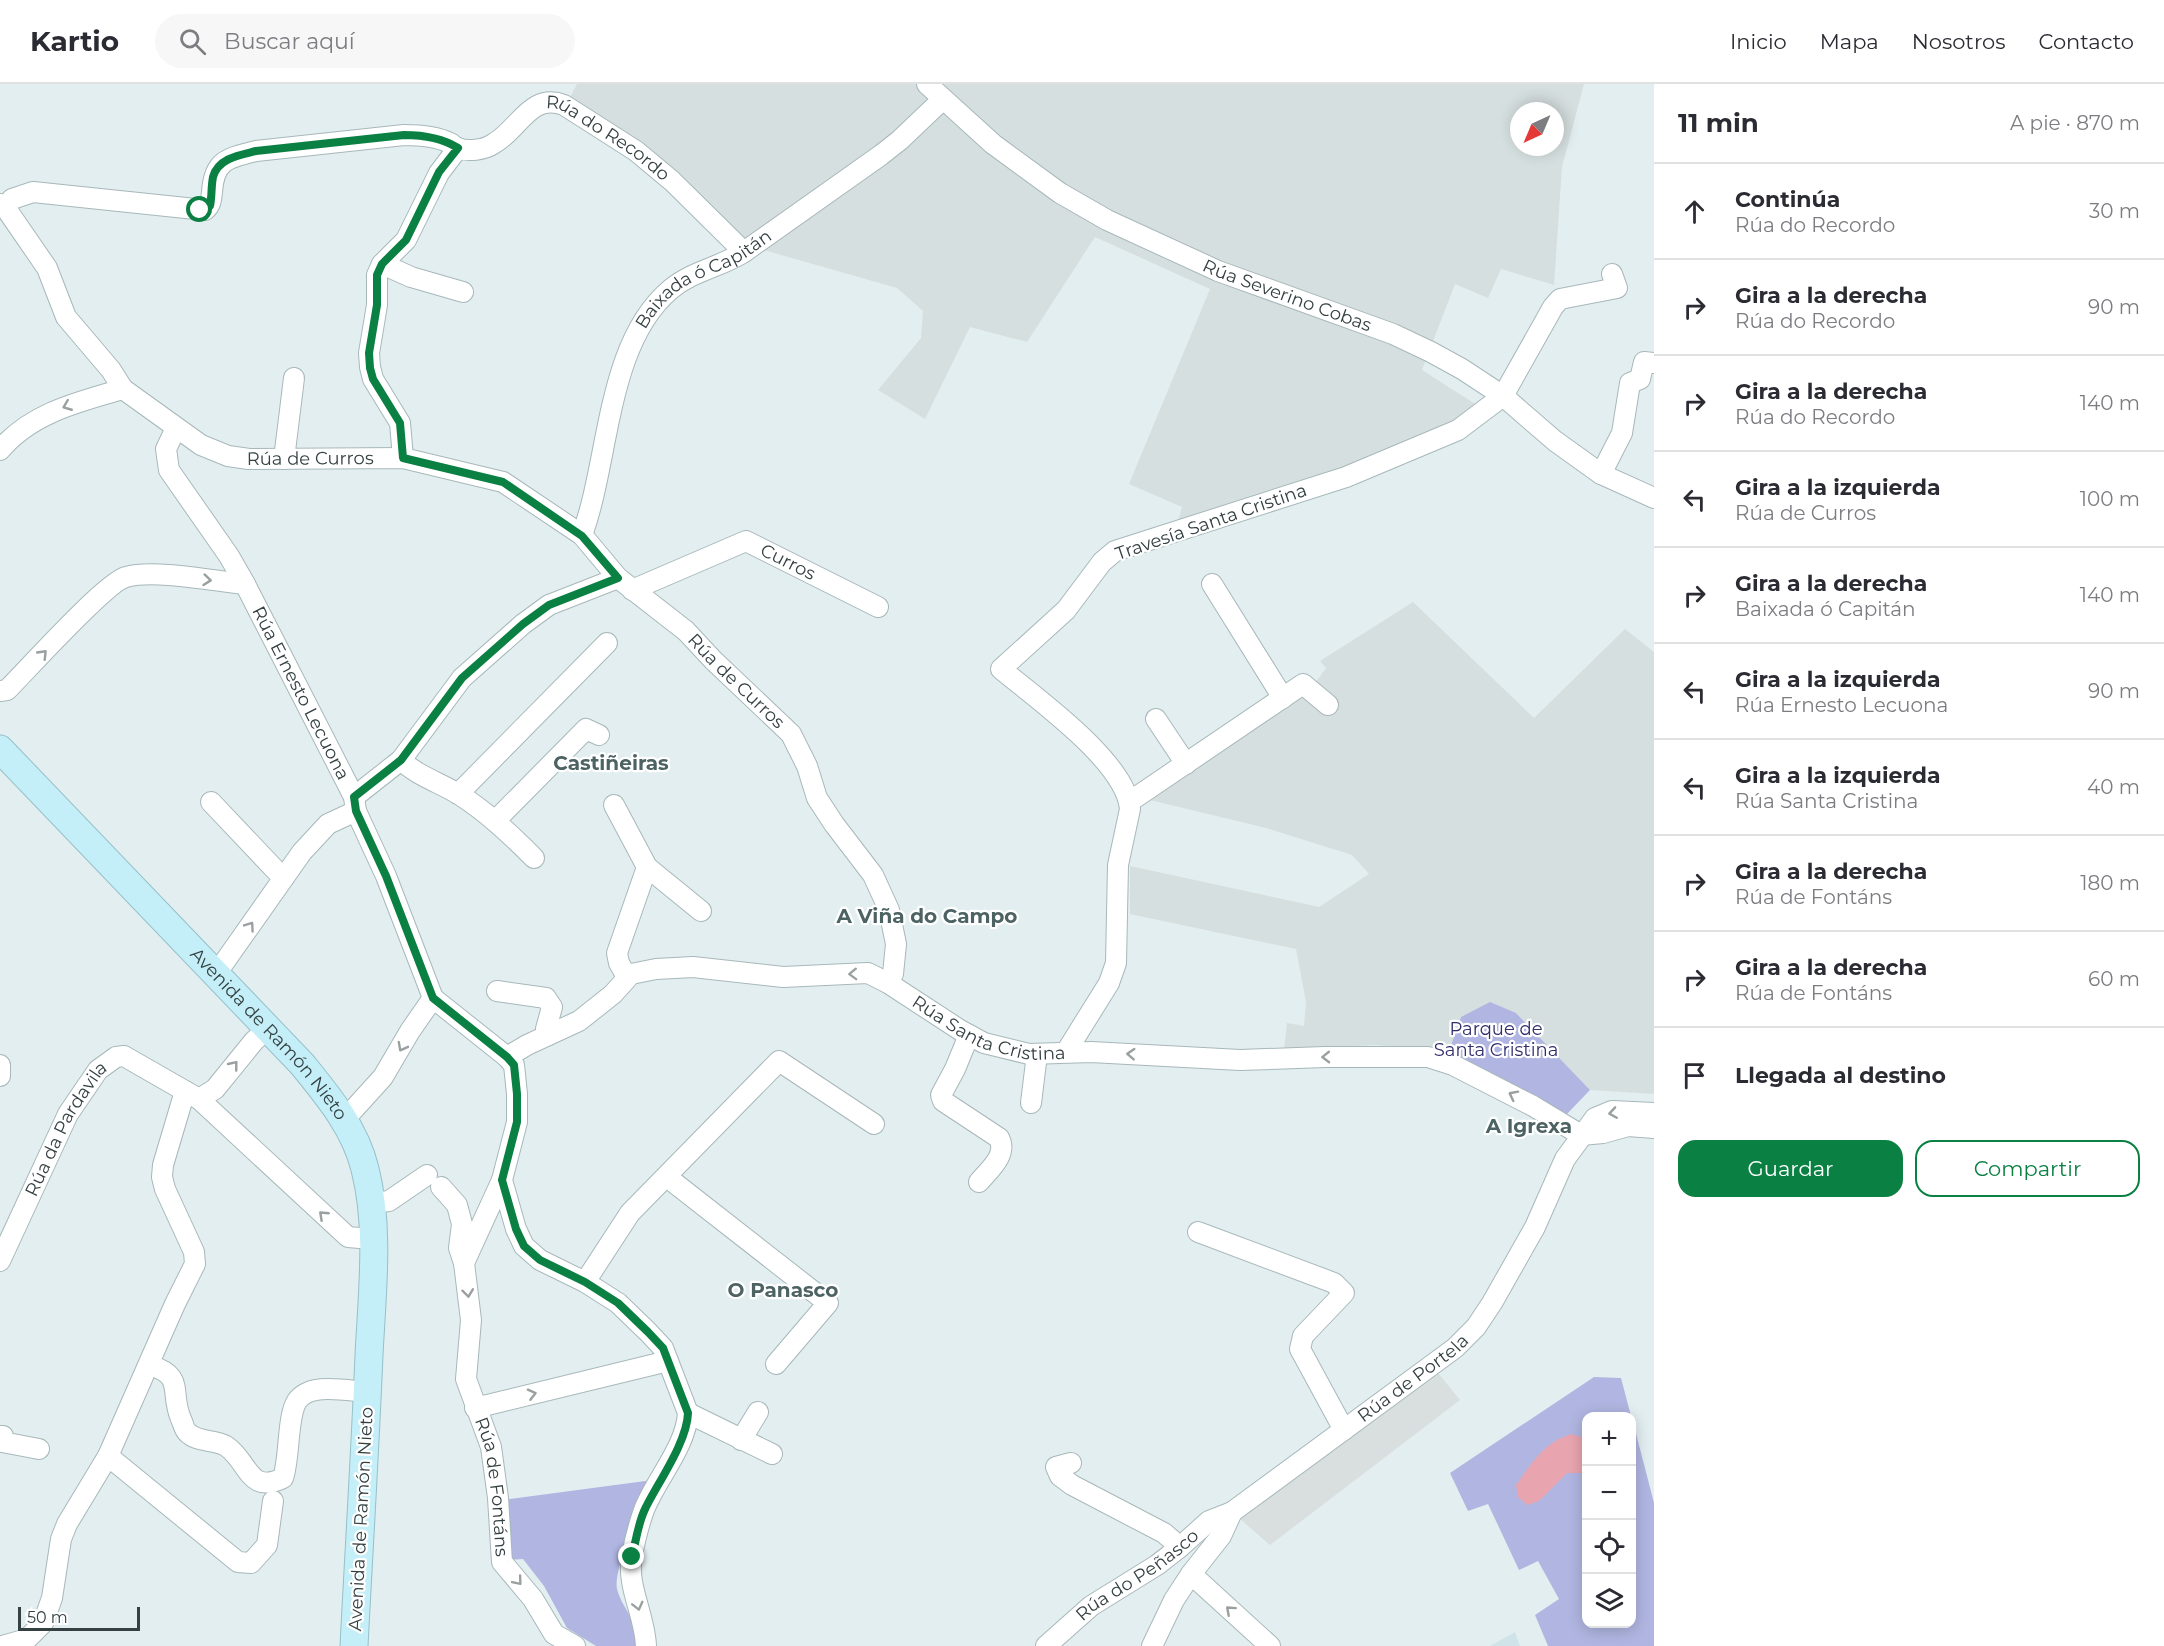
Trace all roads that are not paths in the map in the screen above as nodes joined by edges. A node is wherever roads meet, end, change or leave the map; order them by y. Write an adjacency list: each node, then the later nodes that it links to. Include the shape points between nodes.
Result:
1 (927, 84): 2 (street, Rúa Severino Cobas)
2 (943, 99): 6 (street, Baixada ó Capitán, via 890,148); 13 (street, Rúa Severino Cobas, via 993,144 1060,193 1107,220 1218,271 1393,334 1462,369)
3 (458, 148): 5 (street, Rúa do Recordo, via 450,142 421,135 404,135 235,156 216,171 210,206); 6 (street, Rúa do Recordo, via 474,150 493,145 533,108 544,101 554,101 636,151); 7 (street, via 439,172 406,240)
4 (2, 205): 5 (street, Rúa de Curros, via 33,192); 12 (street, Rúa de Curros, via 47,268 66,317)
5 (200, 210)
6 (744, 252): 20 (street, Baixada ó Capitán, via 673,286 636,333 620,374 591,511)
7 (382, 264): 9 (street); 16 (street, via 377,275 370,368 400,423)
8 (1612, 274): 13 (street, via 1617,288 1560,299)
9 (463, 292)
10 (1654, 363): 18 (street, via 1644,362 1640,379 1630,383 1622,433)
11 (294, 378): 17 (street)
12 (123, 389): 14 (street, Rúa de Curros); 15 (street, one-way to 15, via 37,418)
13 (1503, 396): 18 (street, Rúa Severino Cobas); 36 (street, Travesía Santa Cristina, via 1458,430 1346,477 1115,551 1066,610 1001,669 1094,748 1113,769)
14 (176, 428): 17 (street, Rúa de Curros, via 201,445 228,456); 21 (street, Rúa Ernesto Lecuona, via 166,449 169,470)
15 (0, 450)
16 (403, 458): 17 (street, Rúa de Curros); 20 (street, Rúa de Curros, via 503,482)
17 (284, 459)
18 (1601, 474): 19 (street, Rúa Severino Cobas)
19 (1654, 498)
20 (582, 536): 22 (street, Rúa de Curros)
21 (245, 584): 26 (street, one-way to 21, via 7,690 105,591 124,577 146,574); 37 (street, Rúa Ernesto Lecuona)
22 (625, 584): 24 (street, Curros, via 746,541); 32 (street, via 549,605 523,624 462,678); 46 (street, Rúa de Curros, via 686,631 791,734 817,798 873,875 889,910 896,944 893,974)
23 (1212, 584): 27 (street)
24 (878, 607)
25 (607, 643): 34 (street)
26 (0, 691)
27 (1283, 698): 28 (street, via 1303,684); 33 (street)
28 (1328, 705)
29 (1156, 719): 33 (street)
30 (599, 735): 39 (street, via 586,729)
31 (0, 749): 44 (main road, Avenida de Ramón Nieto)
32 (401, 760): 34 (street, via 410,769); 37 (street)
33 (1186, 764): 36 (street)
34 (458, 794): 39 (street)
35 (211, 802): 42 (street)
36 (1129, 802): 52 (street, via 1118,865 1116,963 1109,983)
37 (355, 804): 42 (street, via 328,824); 48 (street, Rúa Ernesto Lecuona)
38 (614, 805): 41 (street)
39 (495, 821): 40 (street)
40 (534, 858)
41 (647, 867): 43 (street); 45 (street, via 617,952)
42 (284, 878): 44 (street, one-way to 42)
43 (701, 911)
44 (216, 974): 49 (main road, Avenida de Ramón Nieto)
45 (627, 977): 46 (street, Rúa Santa Cristina, one-way to 45, via 868,973 783,977 693,968 656,969); 50 (street, via 613,994 579,1020)
46 (888, 983): 51 (street, Rúa Santa Cristina)
47 (497, 991): 50 (street, via 546,998 552,1007)
48 (433, 998): 54 (street); 60 (street, one-way to 60, via 383,1077)
49 (268, 1029): 57 (street, one-way to 49, via 215,1089); 60 (main road, Avenida de Ramón Nieto, via 320,1086)
50 (548, 1035): 54 (street)
51 (969, 1035): 53 (street, Rúa Santa Cristina, via 984,1043); 66 (street, via 941,1095 949,1106 1002,1142 999,1159)
52 (1066, 1052): 53 (street, Rúa Santa Cristina); 63 (street, Rúa Santa Cristina, one-way to 52, via 1453,1065 1428,1057 1240,1060)
53 (1037, 1053): 58 (street)
54 (507, 1057): 65 (street, via 514,1065 517,1122)
55 (0, 1065): 56 (street)
56 (0, 1076)
57 (192, 1095): 69 (street, Rúa da Pardavila, one-way to 57, via 348,1237); 70 (street, Rúa da Pardavila, via 124,1056 98,1070 68,1114); 75 (street, via 163,1165 162,1177 194,1252 195,1264)
58 (1031, 1103)
59 (1654, 1113): 63 (street, Rúa de Portela, one-way to 63, via 1612,1111 1595,1118)
60 (344, 1120): 67 (main road, Avenida de Ramón Nieto, via 365,1168)
61 (874, 1124): 64 (street, via 779,1061)
62 (1654, 1128): 63 (street, via 1628,1126)
63 (1581, 1135): 80 (street, Rúa de Portela, via 1565,1160 1535,1227 1476,1327 1455,1348)
64 (667, 1177): 72 (street, via 630,1213); 74 (street, via 828,1303)
65 (502, 1180): 71 (street); 72 (street, via 524,1246 540,1260)
66 (979, 1182)
67 (371, 1203): 69 (main road, Avenida de Ramón Nieto); 71 (street, Rúa de Fontáns, via 389,1201 434,1181 457,1205 462,1224 459,1248)
68 (1198, 1232): 80 (street, via 1334,1283 1344,1293 1303,1336 1300,1349)
69 (372, 1239): 76 (main road, Avenida de Ramón Nieto)
70 (0, 1261)
71 (464, 1263): 77 (street, Rúa de Fontáns, one-way to 77, via 471,1320 465,1379)
72 (585, 1282): 73 (street, via 618,1303 663,1348)
73 (669, 1361): 77 (street, Rúa de Fontáns, one-way to 73); 79 (street)
74 (776, 1364)
75 (149, 1365): 76 (street, Avenida de Ramón Nieto, via 165,1370 174,1383 179,1413 187,1431 200,1439 225,1445 263,1484 283,1478 297,1400 318,1389); 85 (street)
76 (367, 1392): 92 (main road, Avenida de Ramón Nieto)
77 (475, 1408): 93 (street, Rúa de Fontáns, one-way to 93, via 491,1447 502,1562 533,1599 554,1634)
78 (758, 1412): 82 (street)
79 (688, 1413): 82 (street); 94 (street, one-way to 94, via 688,1423 644,1510 632,1557 632,1579)
80 (1344, 1430): 88 (street, Rúa de Portela)
81 (0, 1436): 83 (street, via 3,1442)
82 (741, 1440): 84 (street)
83 (39, 1449)
84 (772, 1454)
85 (108, 1456): 87 (street, via 238,1562 251,1563 267,1545); 91 (street, via 61,1539 52,1598 43,1623 27,1639)
86 (1071, 1463): 89 (street, via 1056,1467 1060,1476 1164,1533)
87 (273, 1501)
88 (1232, 1512): 89 (street, Rúa do Peñasco, via 1209,1521); 90 (street, Rúa de Portela, via 1221,1536)
89 (1180, 1547): 95 (street, Rúa do Peñasco, via 1091,1606)
90 (1191, 1574): 96 (street, Rúa de Portela); 97 (street, one-way to 90)
91 (2, 1646)
92 (354, 1646)
93 (576, 1646)
94 (646, 1646)
95 (1046, 1646)
96 (1152, 1646)
97 (1270, 1646)

